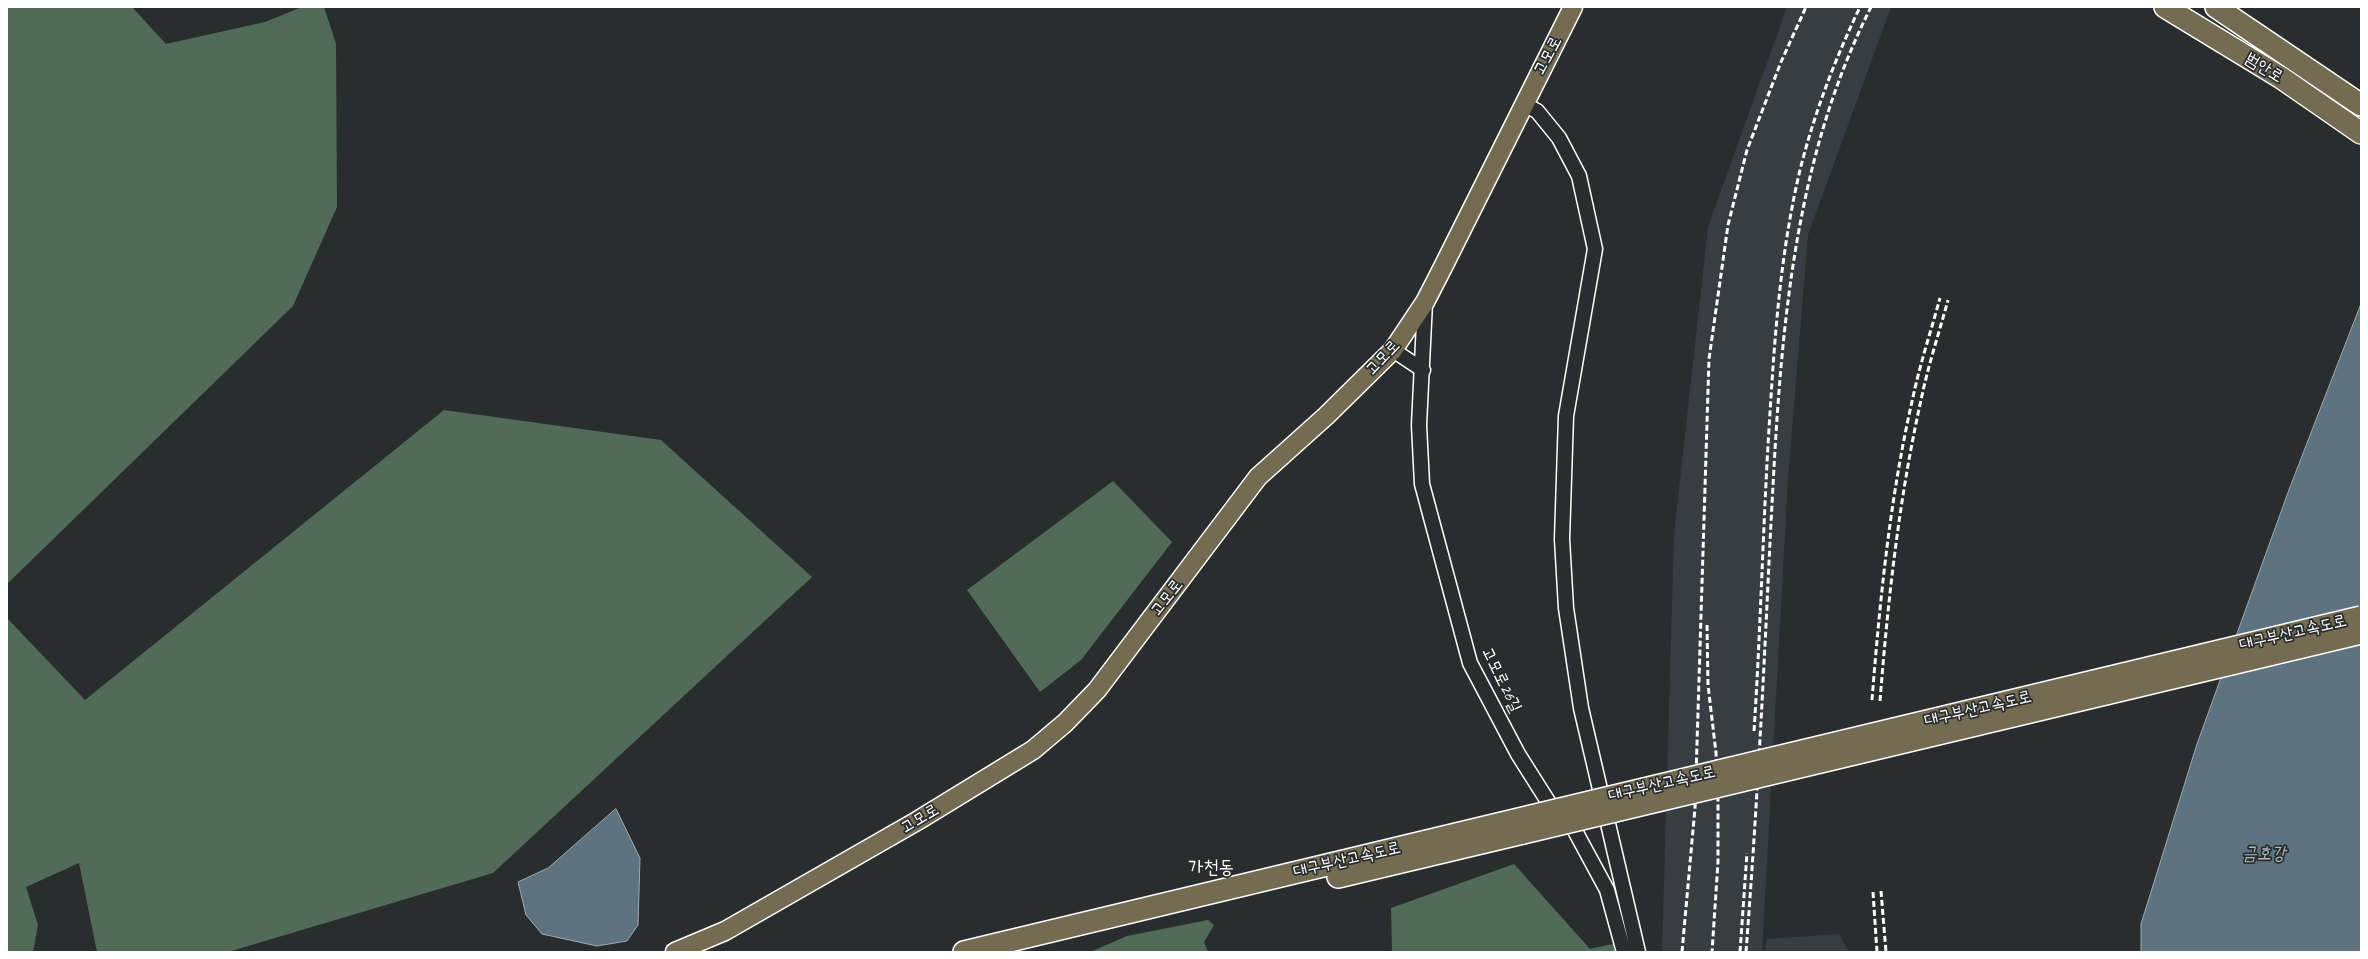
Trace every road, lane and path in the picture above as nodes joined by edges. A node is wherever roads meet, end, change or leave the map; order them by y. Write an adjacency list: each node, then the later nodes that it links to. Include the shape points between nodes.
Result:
1 (1573, 7): 4 (main road, 고모로)
2 (2165, 7): 6 (highway, 범안로, via 2280,77)
3 (2216, 7): 5 (highway, 범안로)
4 (1523, 104): 7 (main road, 고모로, via 1499,157); 18 (street, via 1537,111 1559,138 1579,176 1595,249 1566,416 1562,539 1566,608 1581,708)
5 (2361, 105)
6 (2361, 133)
7 (1425, 302): 8 (main road, 고모로); 9 (street, 고모로26길)
8 (1393, 350): 9 (street); 14 (main road, 고모로, via 1326,416 1258,477 1097,690 1033,750 725,931)
9 (1423, 370): 17 (street, 고모로26길, via 1419,425 1422,484 1470,663 1522,761 1554,811 1563,812 1567,816 1580,838 1607,890)
10 (2361, 617): 12 (highway, 대구부산고속도로, bridge)
11 (2361, 633): 12 (highway, 대구부산고속도로, bridge)
12 (1523, 826): 13 (highway, 대구부산고속도로)
13 (1185, 906): 15 (highway, 대구부산고속도로); 16 (highway, 대구부산고속도로)
14 (675, 952)
15 (964, 952)
16 (1022, 952)
17 (1624, 952)
18 (1638, 952)

